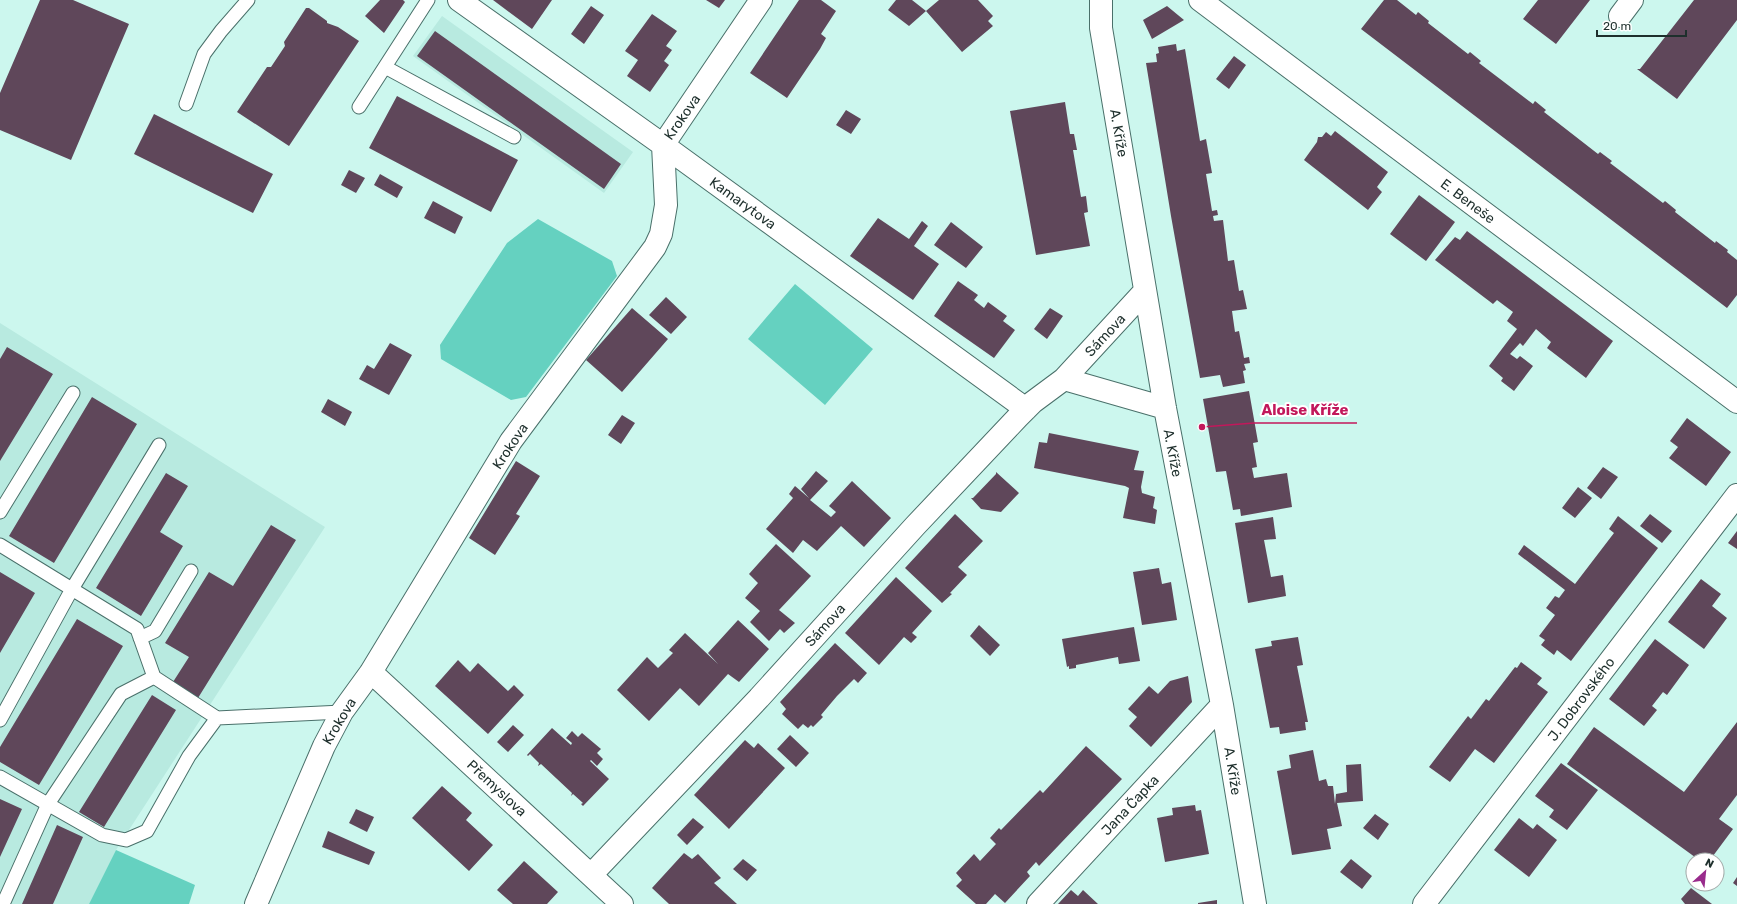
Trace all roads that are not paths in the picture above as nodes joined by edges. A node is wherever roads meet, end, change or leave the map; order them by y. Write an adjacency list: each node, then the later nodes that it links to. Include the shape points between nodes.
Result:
1 (248, 0): 8 (lane, via 204,54)
2 (428, 0): 7 (lane)
3 (459, 0): 11 (street, Kamarytova)
4 (761, 0): 11 (street, Krokova)
5 (1101, 0): 12 (street, A. Kříže, via 1101,28)
6 (1200, 0): 15 (street, E. Beneše)
7 (385, 67): 9 (lane); 10 (lane)
8 (186, 104)
9 (359, 107)
10 (514, 137)
11 (663, 145): 17 (street, Kamarytova); 25 (street, Krokova, via 666,205 656,247 511,441)
12 (1145, 291): 13 (street, Sámova); 16 (street, A. Kříže)
13 (1064, 379): 16 (street); 17 (street, Sámova)
14 (73, 393): 20 (lane)
15 (1737, 402)
16 (1164, 408): 27 (street, A. Kříže)
17 (1026, 409): 33 (street, Sámova, via 915,526 759,698)
18 (159, 445): 23 (lane)
19 (1737, 495): 39 (street, J. Dobrovského)
20 (0, 512)
21 (0, 545): 23 (lane)
22 (191, 571): 24 (lane, via 155,631)
23 (72, 589): 24 (lane, via 137,629); 30 (lane)
24 (140, 638): 26 (lane)
25 (371, 672): 28 (street, Krokova); 33 (street, Přemyslova)
26 (154, 678): 29 (lane); 32 (lane, via 121,694)
27 (1222, 705): 37 (street, Jana Čapka); 38 (street, A. Kříže)
28 (342, 712): 29 (lane); 35 (street, Krokova, via 324,746)
29 (217, 718): 32 (lane, via 189,756 147,831 126,840 102,835)
30 (0, 720)
31 (0, 777): 32 (lane)
32 (48, 804): 34 (lane)
33 (591, 875): 36 (street, Přemyslova)
34 (3, 904)
35 (256, 904)
36 (622, 904)
37 (1038, 904)
38 (1255, 904)
39 (1424, 904)

